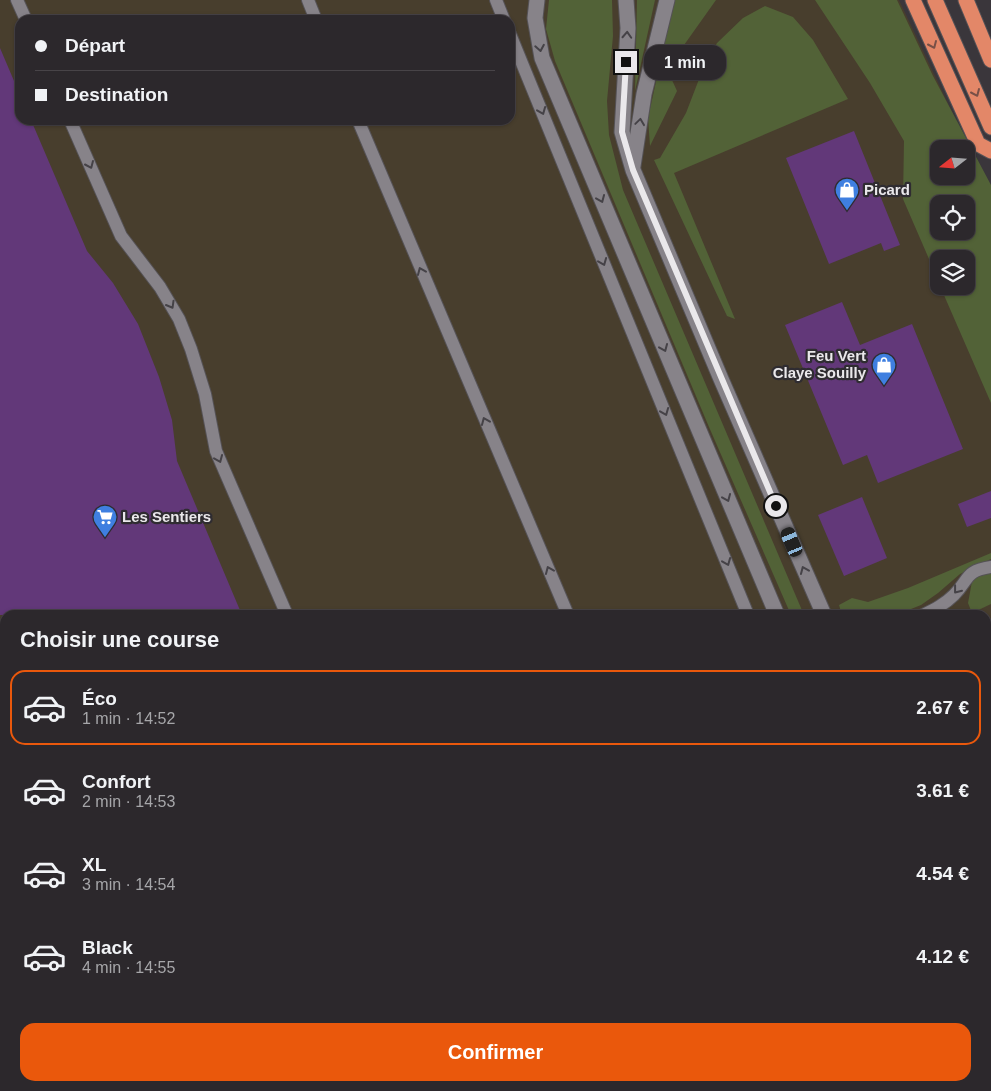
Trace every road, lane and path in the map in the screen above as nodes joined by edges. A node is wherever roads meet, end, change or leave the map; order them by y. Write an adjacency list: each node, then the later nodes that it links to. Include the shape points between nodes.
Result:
1 (17, 0): 10 (lane)
2 (308, 0): 11 (lane)
3 (496, 0): 12 (lane)
4 (537, 0): 24 (street, one-way to 24, via 535,18 542,58)
5 (626, 0): 19 (street, one-way to 5, via 622,132 628,28)
6 (667, 0): 19 (street, one-way to 6, via 644,94)
7 (914, 0): 18 (highway, one-way to 18, via 978,144)
8 (935, 0): 17 (highway, one-way to 17)
9 (966, 0): 14 (highway)
10 (24, 15)
11 (314, 15)
12 (502, 15)
13 (515, 46): 23 (lane, one-way to 23)
14 (991, 60)
15 (72, 125): 21 (lane, one-way to 21, via 121,236 160,286 179,319 205,394 216,451)
16 (360, 125): 22 (lane, one-way to 16)
17 (991, 127)
18 (991, 151)
19 (633, 170): 25 (street, one-way to 19)
20 (991, 567): 26 (lane, one-way to 26, via 972,573 956,593)
21 (285, 610)
22 (566, 610)
23 (746, 610)
24 (775, 610)
25 (822, 610)
26 (932, 610)

